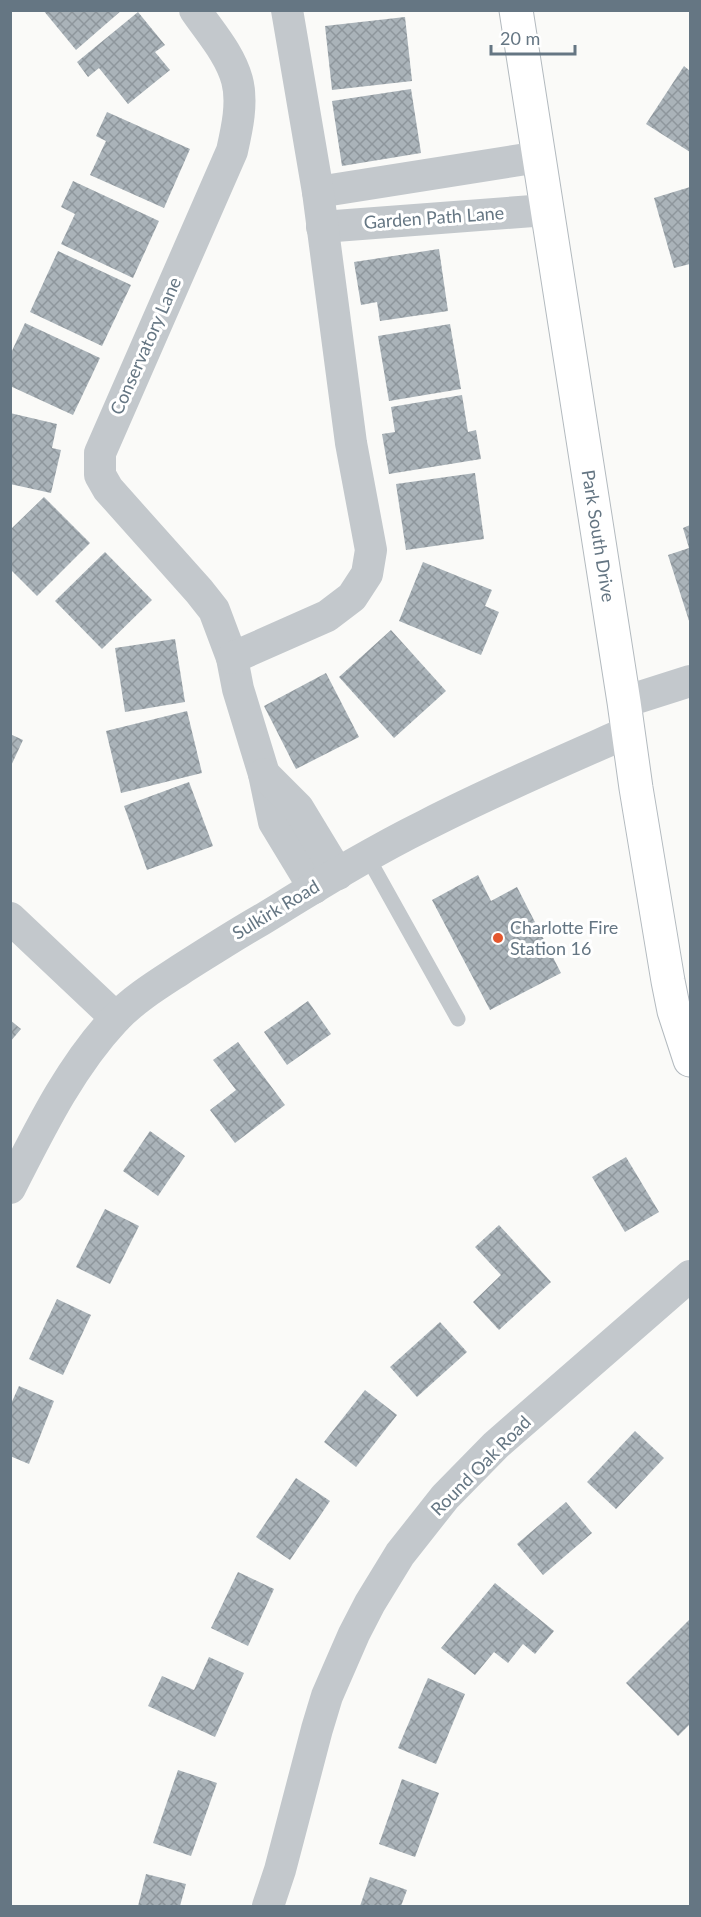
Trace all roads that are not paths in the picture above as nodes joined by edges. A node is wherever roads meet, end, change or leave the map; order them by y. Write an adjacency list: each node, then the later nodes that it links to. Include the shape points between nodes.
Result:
1 (195, 10): 8 (street, Conservatory Lane, via 226,56 237,81 232,151 100,453 99,465 108,489 214,610)
2 (287, 10): 5 (street)
3 (516, 10): 4 (street, Park South Drive)
4 (539, 157): 5 (street, Garden Path Lane); 6 (street, Park South Drive)
5 (318, 192): 7 (street)
6 (546, 210): 7 (street, Garden Path Lane); 10 (street, Park South Drive)
7 (322, 227): 8 (street, via 351,443 371,550 367,574 352,597 327,616)
8 (232, 658): 12 (street, Conservatory Lane, via 274,822)
9 (690, 681): 10 (street, Sulkirk Road)
10 (626, 717): 11 (street, Sulkirk Road, via 544,768); 16 (street, Park South Drive, via 668,981)
11 (367, 856): 12 (street, Sulkirk Road); 15 (lane)
12 (326, 881): 14 (street, Sulkirk Road, via 143,994)
13 (10, 918): 14 (street)
14 (116, 1018): 17 (street, Sulkirk Road, via 63,1088)
15 (458, 1019)
16 (690, 1060)
17 (10, 1188)
18 (690, 1276): 19 (street, Round Oak Road, via 496,1445 445,1497 400,1554 354,1634 327,1696)
19 (268, 1906)

